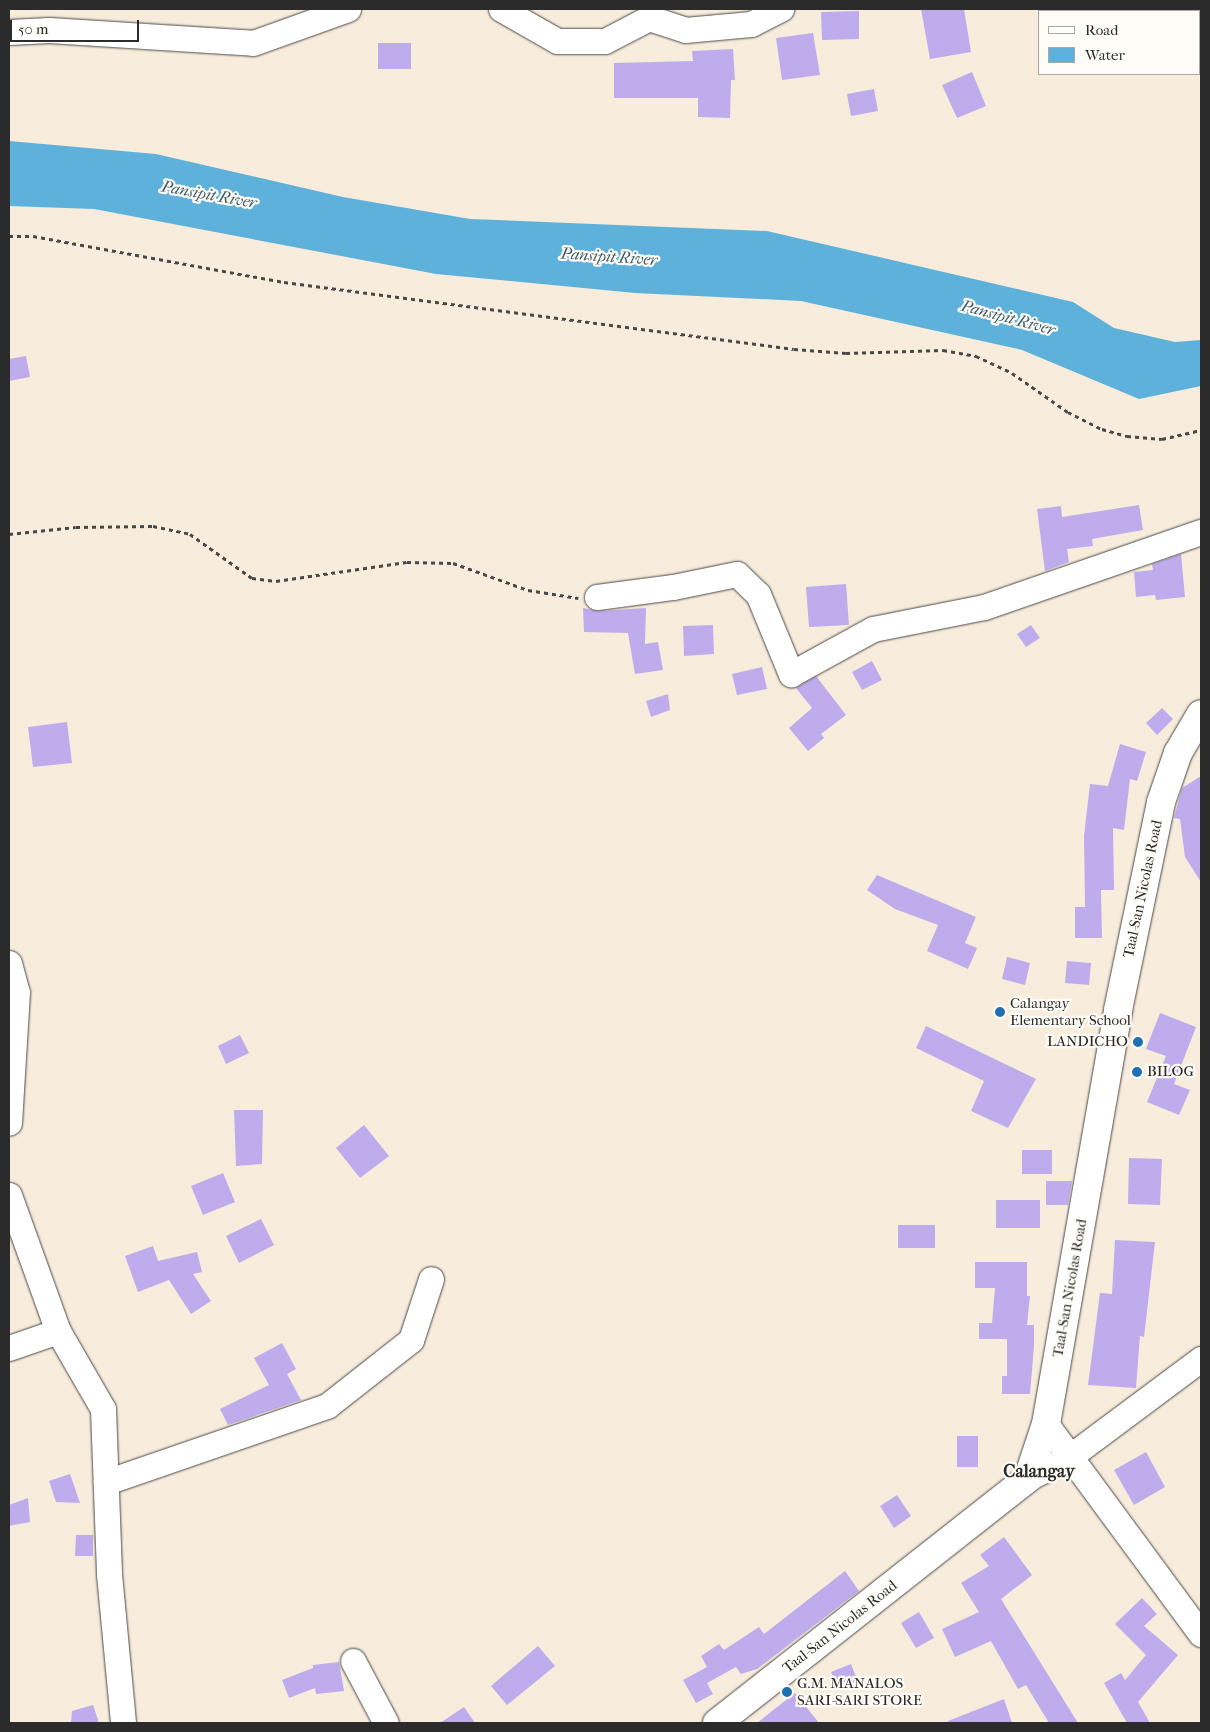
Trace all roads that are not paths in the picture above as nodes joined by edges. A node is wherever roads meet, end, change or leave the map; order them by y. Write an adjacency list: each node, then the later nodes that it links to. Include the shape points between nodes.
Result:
1 (348, 9): 4 (street, via 253,43 49,30)
2 (501, 9): 3 (street, via 557,41 605,41 650,18 685,30 751,24)
3 (781, 9)
4 (9, 32)
5 (1201, 532): 6 (street, via 984,607 873,629 791,674 758,594 737,574)
6 (597, 598)
7 (1201, 714): 15 (main road, Taal-San Nicolas Road, via 1178,752 1161,802 1118,1010)
8 (9, 962): 9 (street, via 18,992)
9 (9, 1123)
10 (9, 1196): 12 (street)
11 (431, 1279): 18 (street, via 411,1340 327,1406)
12 (58, 1331): 13 (street); 18 (street, via 103,1409)
13 (9, 1348)
14 (1201, 1359): 16 (street)
15 (1046, 1424): 16 (street); 17 (main road, Taal-San Nicolas Road)
16 (1068, 1458): 17 (street); 19 (street)
17 (1028, 1478): 23 (main road, Taal-San Nicolas Road)
18 (106, 1482): 21 (street, via 109,1574)
19 (1201, 1634)
20 (353, 1661): 22 (street)
21 (123, 1723)
22 (386, 1723)
23 (717, 1723)

